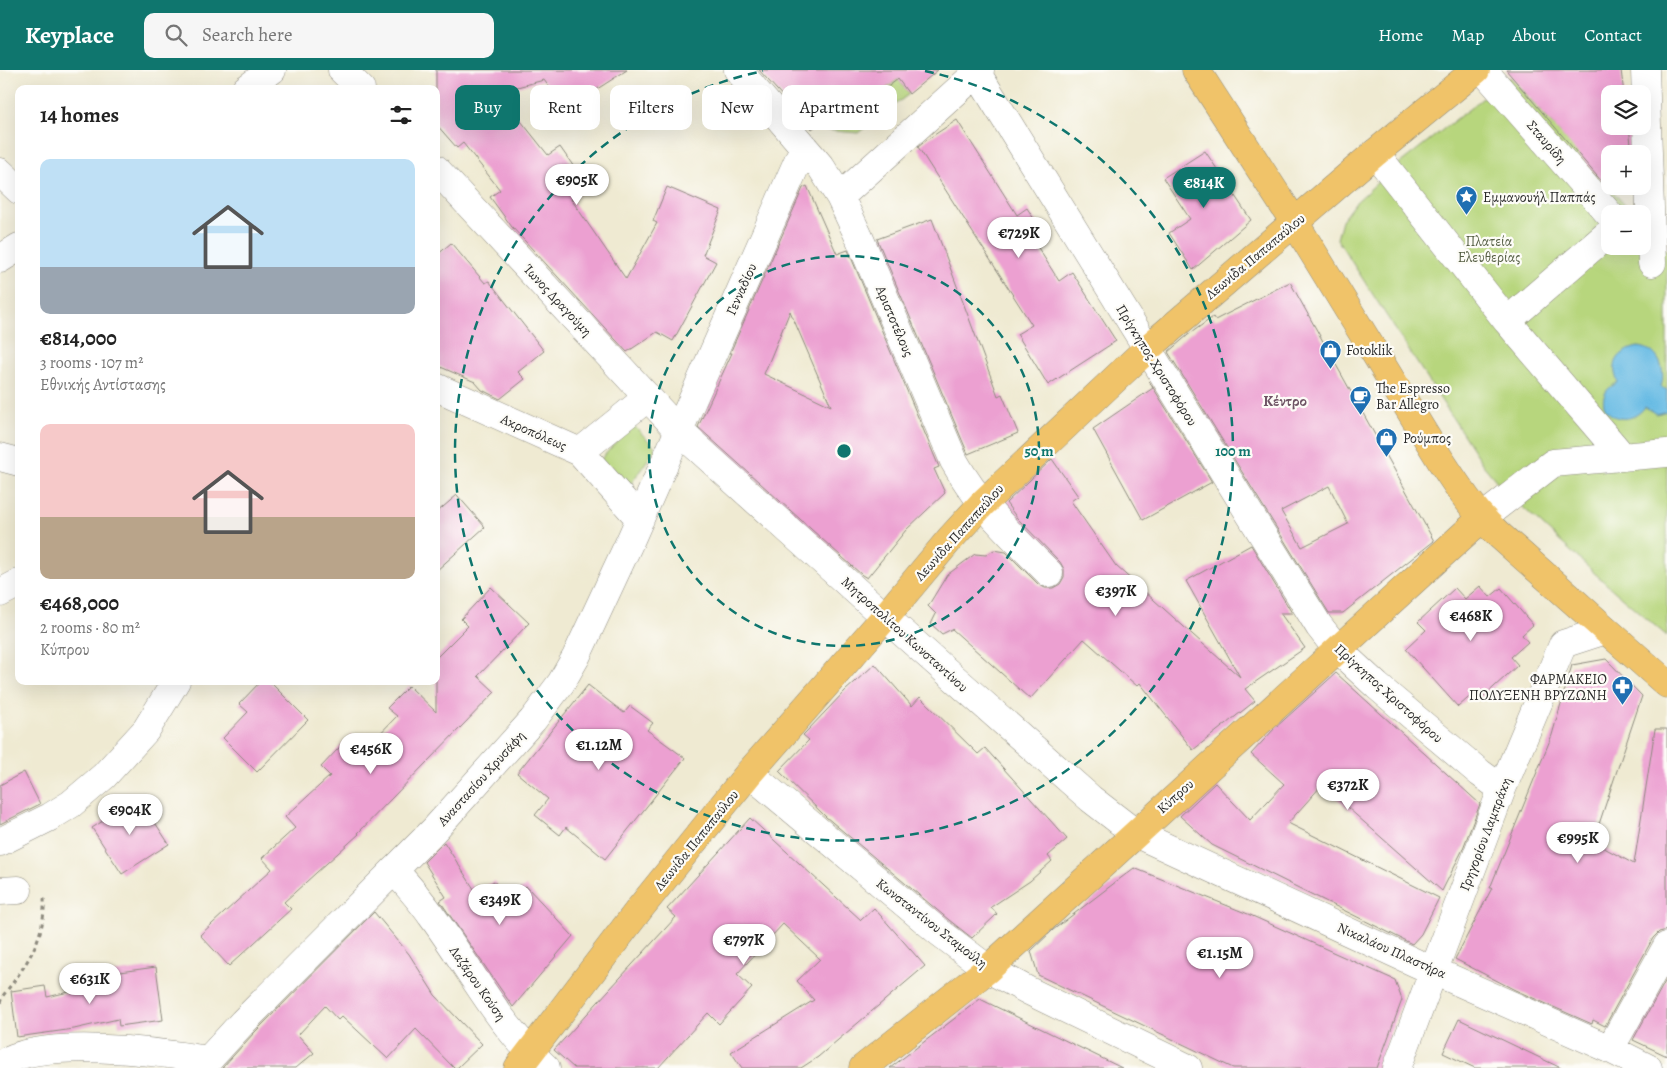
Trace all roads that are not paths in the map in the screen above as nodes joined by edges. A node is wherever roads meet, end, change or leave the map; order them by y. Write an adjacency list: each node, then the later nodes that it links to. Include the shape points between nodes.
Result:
1 (272, 70): 9 (street)
2 (342, 70): 10 (street)
3 (738, 70): 11 (street, Αριστοτέλους)
4 (1196, 70): 18 (main road)
5 (1476, 70): 12 (main road, Λεωνίδα Παπαπαύλου)
6 (1483, 70): 17 (street, Σταυρίδη)
7 (1645, 70): 22 (street)
8 (978, 71): 16 (street); 24 (street, Πρίγκηπος Χριστοφόρου)
9 (251, 85)
10 (358, 85)
11 (804, 147): 16 (street, Αριστοτέλους); 27 (street, Γενναδίου)
12 (1375, 153): 18 (main road, Λεωνίδα Παπαπαύλου); 23 (street)
13 (0, 172): 15 (street)
14 (440, 173): 26 (street, Ίωνος Δραγούμη)
15 (15, 186)
16 (840, 197): 33 (street, Αριστοτέλους, via 954,460)
17 (1601, 205)
18 (1295, 223): 24 (main road, Λεωνίδα Παπαπαύλου); 34 (main road, via 1441,461)
19 (1601, 240): 23 (street)
20 (15, 250): 21 (street)
21 (0, 259)
22 (1652, 263)
23 (1508, 321): 31 (street)
24 (1147, 349): 33 (main road, Λεωνίδα Παπαπαύλου); 41 (street, Πρίγκηπος Χριστοφόρου, via 1304,603)
25 (440, 389): 28 (street, Ακροπόλεως)
26 (648, 398): 27 (street, Ίωνος Δραγούμη); 28 (street, Ακροπόλεως)
27 (679, 431): 35 (street, Αναστασίου Χρυσάφη); 39 (street, Μητροπολίτου Κωνσταντίνου)
28 (580, 452): 35 (street)
29 (1667, 453): 31 (street)
30 (0, 457): 32 (street)
31 (1623, 457): 34 (street, via 1553,464)
32 (15, 461)
33 (982, 504): 36 (street, Αριστοτέλους); 39 (main road, Λεωνίδα Παπαπαύλου)
34 (1482, 518): 40 (main road); 41 (main road, Κύπρου)
35 (640, 519): 48 (street, Αναστασίου Χρυσάφη, via 561,683 516,740)
36 (1049, 573)
37 (15, 585): 38 (street)
38 (0, 593)
39 (885, 617): 44 (main road, Λεωνίδα Παπαπαύλου); 46 (street, Μητροπολίτου Κωνσταντίνου)
40 (1606, 630): 42 (main road); 45 (street, Γρηγορίου Λαμπράκη, via 1563,644)
41 (1337, 650): 45 (street, Πρίγκηπος Χριστοφόρου); 46 (main road, Κύπρου)
42 (1667, 684)
43 (174, 685): 47 (street, via 146,730 104,776 71,804)
44 (749, 773): 50 (street, Κωνσταντίνου Σταμούλη, via 939,932); 53 (main road, Λεωνίδα Παπαπαύλου, via 641,907)
45 (1502, 789): 51 (street, Γρηγορίου Λαμπράκη)
46 (1135, 834): 50 (main road, Κύπρου); 51 (street, Νικαλάου Πλαστήρα)
47 (0, 842)
48 (394, 870): 53 (street, Λαζάρου Κούση, via 432,916); 54 (street, Αναστασίου Χρυσάφη)
49 (1667, 946): 52 (street)
50 (988, 968): 56 (main road, Κύπρου); 57 (street, Κωνσταντίνου Σταμούλη)
51 (1434, 969): 52 (street, Νικαλάου Πλαστήρα); 58 (street, Γρηγορίου Λαμπράκη)
52 (1610, 1049): 59 (street, Νικαλάου Πλαστήρα)
53 (532, 1063)
54 (205, 1064): 55 (street, via 156,1052 78,1048 21,1055)
55 (0, 1066)
56 (863, 1068)
57 (1188, 1068)
58 (1397, 1068)
59 (1648, 1068)

